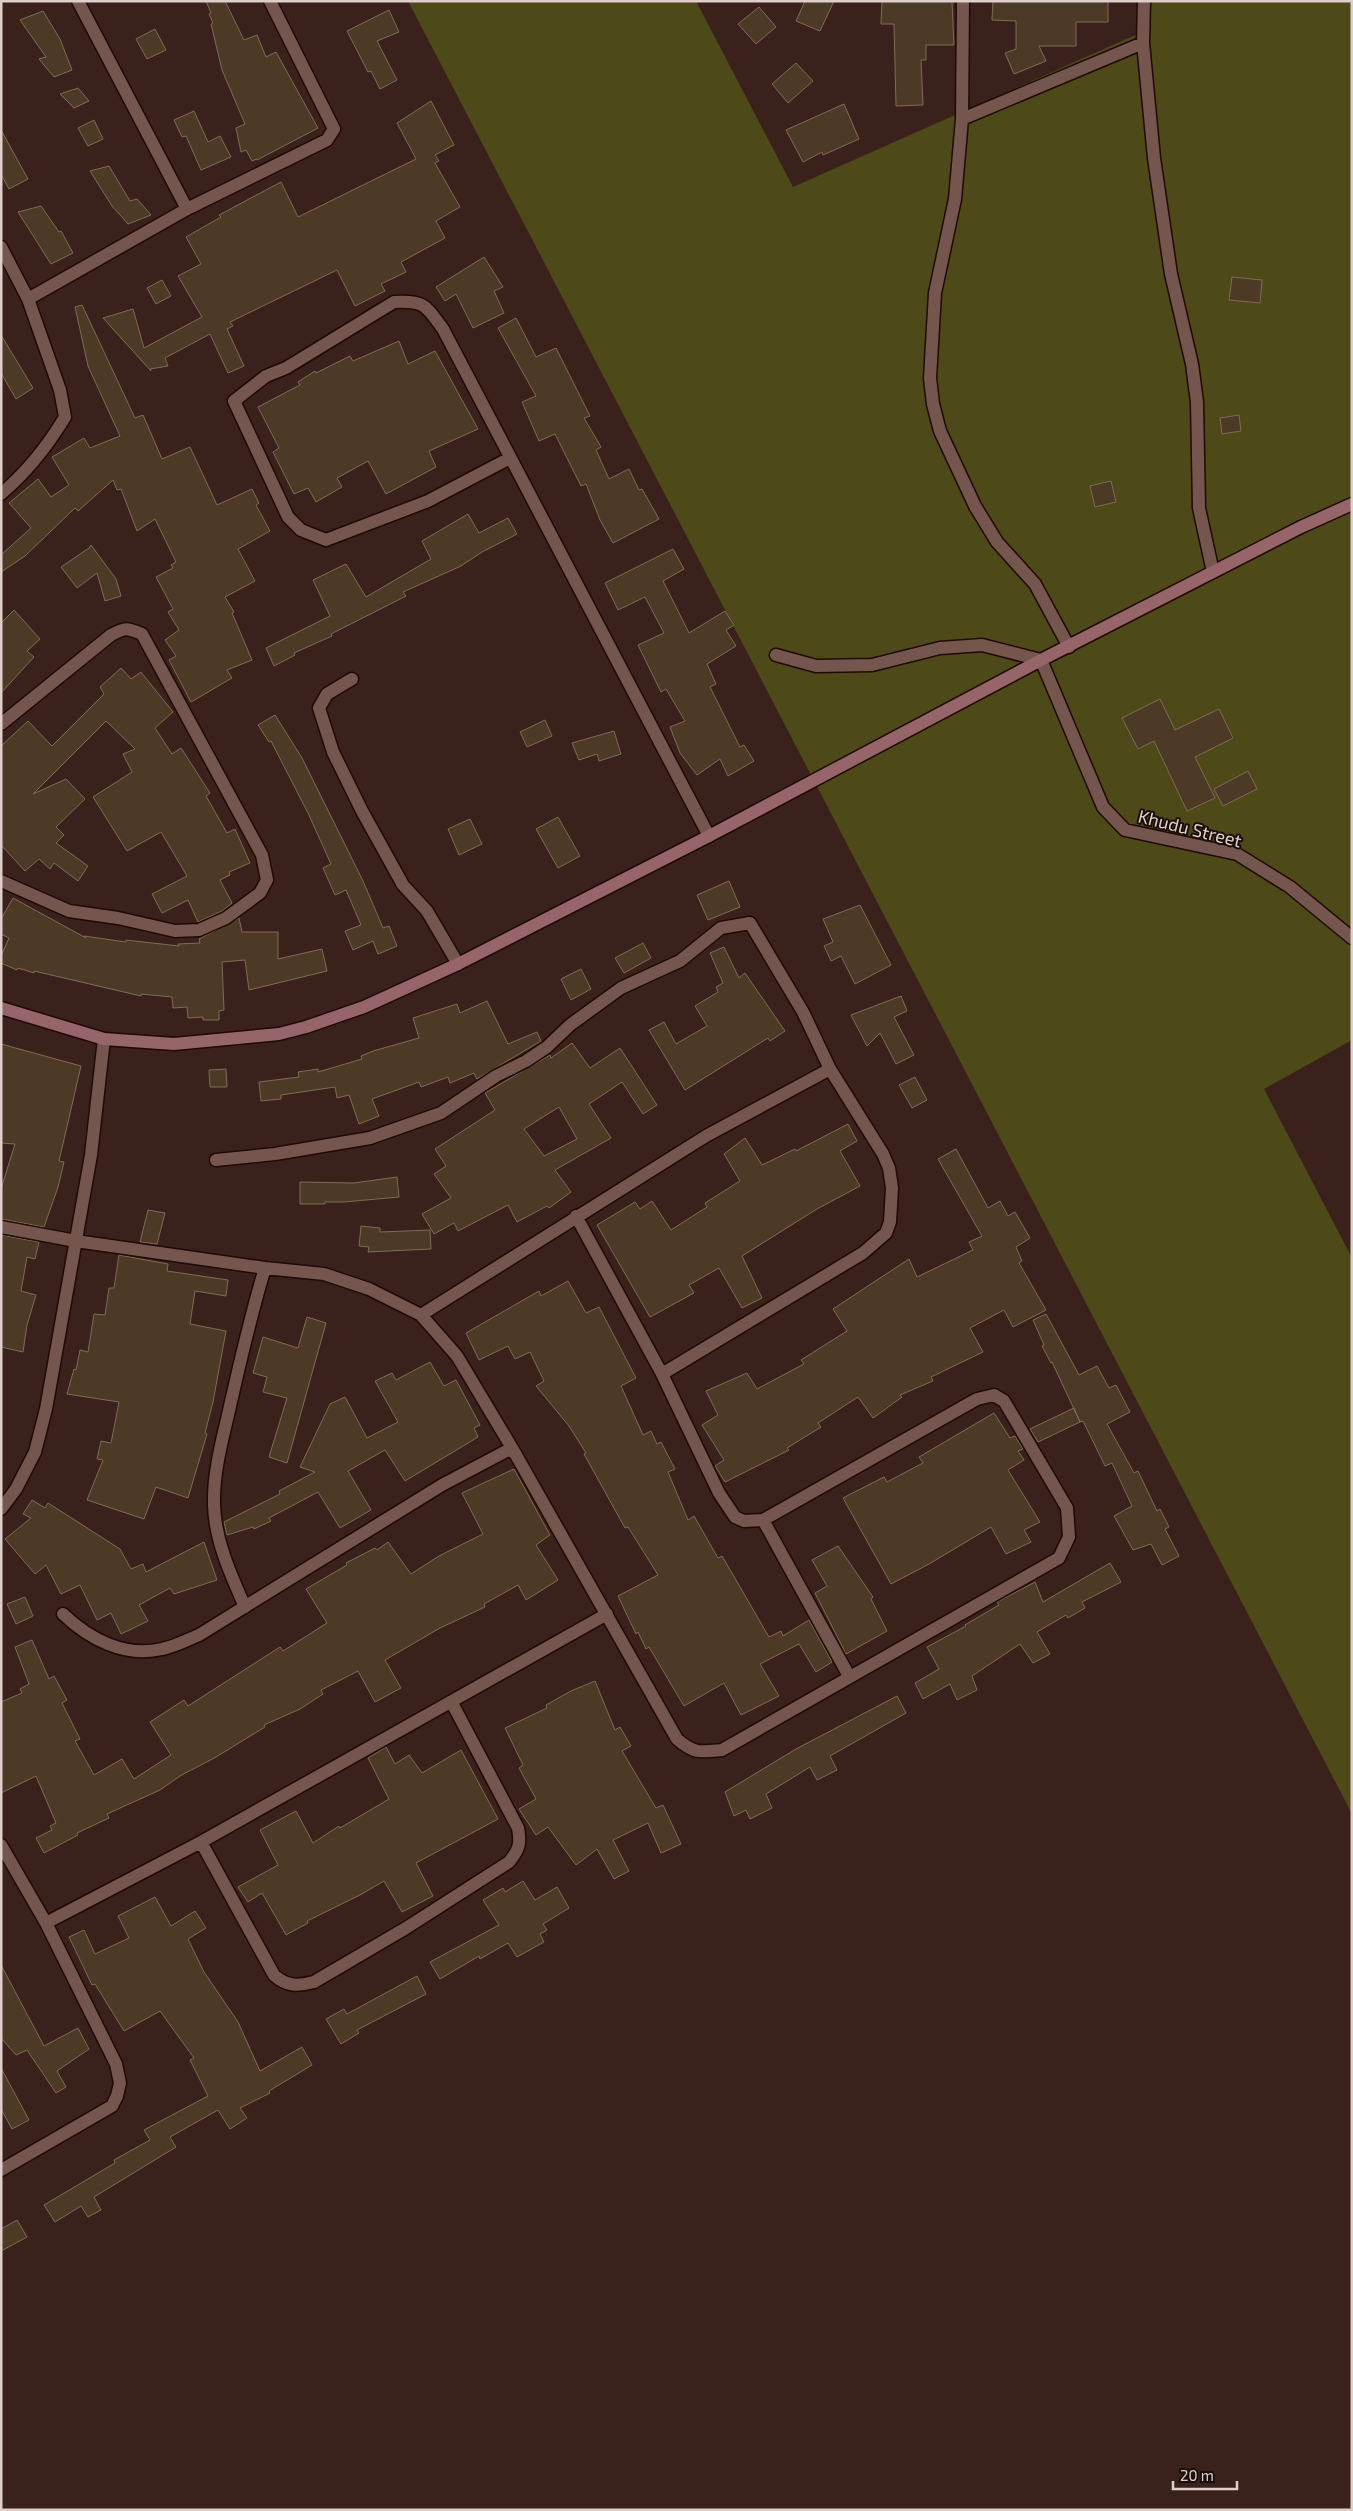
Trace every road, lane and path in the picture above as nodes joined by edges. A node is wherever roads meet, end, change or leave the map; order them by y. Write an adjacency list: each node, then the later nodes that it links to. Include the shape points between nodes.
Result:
1 (78, 1): 7 (street)
2 (270, 1): 7 (street, via 334,129 327,140)
3 (963, 1): 6 (street)
4 (1144, 1): 5 (street)
5 (1143, 43): 6 (street); 13 (street, via 1161,213 1192,364 1197,402 1199,508)
6 (962, 119): 14 (street, via 954,199 935,293 930,378 933,404 940,431 974,506 997,542 1036,584)
7 (187, 209): 9 (street)
8 (1, 247): 9 (street)
9 (28, 299): 11 (street, via 60,390 65,417 43,452)
10 (510, 458): 10 (street, via 443,329 426,306 411,301 394,302 286,368 266,376 234,401 288,516 301,530 326,540 428,501); 19 (street)
11 (1, 494)
12 (1352, 504): 13 (street)
13 (1213, 572): 14 (street)
14 (1069, 648): 16 (street)
15 (776, 655): 16 (street, via 816,666 872,665 940,648 982,645)
16 (1041, 660): 19 (street); 21 (street, Khudu Street, via 1103,807 1125,830 1237,854 1290,887)
17 (352, 679): 22 (street, via 327,694 318,708 333,752 403,885 427,911)
18 (1, 724): 20 (street, via 111,635 131,628 142,634 262,855 267,880 260,893 226,918 211,927 187,931 69,911)
19 (709, 836): 22 (street)
20 (1, 881)
21 (1352, 938)
22 (458, 964): 24 (street, via 364,1007 279,1034 174,1044)
23 (1, 1008): 24 (street)
24 (104, 1040): 29 (street, via 91,1155)
25 (830, 1068): 26 (street, via 803,1012 750,923 721,928 680,961 621,988 570,1025 547,1047 441,1113 370,1138); 27 (street, via 706,1136); 32 (street, via 883,1154 888,1168 892,1208 886,1233 864,1253)
26 (216, 1160)
27 (576, 1216): 31 (street); 32 (street)
28 (1, 1227): 29 (street)
29 (76, 1242): 30 (street); 34 (street, via 55,1367 35,1452 16,1489)
30 (265, 1268): 31 (street, via 324,1274 349,1281); 36 (street, via 246,1331 222,1442 214,1505 226,1563)
31 (421, 1315): 33 (street, via 457,1356)
32 (662, 1374): 35 (street, via 719,1493 735,1517 752,1522)
33 (512, 1448): 36 (street, via 442,1486); 38 (street)
34 (1, 1509)
35 (762, 1520): 39 (street); 39 (street, via 977,1399 994,1395 1004,1401 1067,1508 1069,1536 1059,1558)
36 (245, 1606): 37 (street, via 199,1635 162,1649 137,1652 108,1645 79,1630)
37 (63, 1614)
38 (607, 1614): 39 (street, via 676,1738 690,1750 722,1750); 40 (street)
39 (849, 1676)
40 (452, 1703): 41 (street); 41 (street, via 518,1828 518,1851 501,1868 314,1982 298,1986 286,1984 274,1975)
41 (202, 1842): 43 (street)
42 (1, 1846): 43 (street)
43 (46, 1923): 44 (street, via 116,2064 120,2083 112,2106)
44 (1, 2170)

